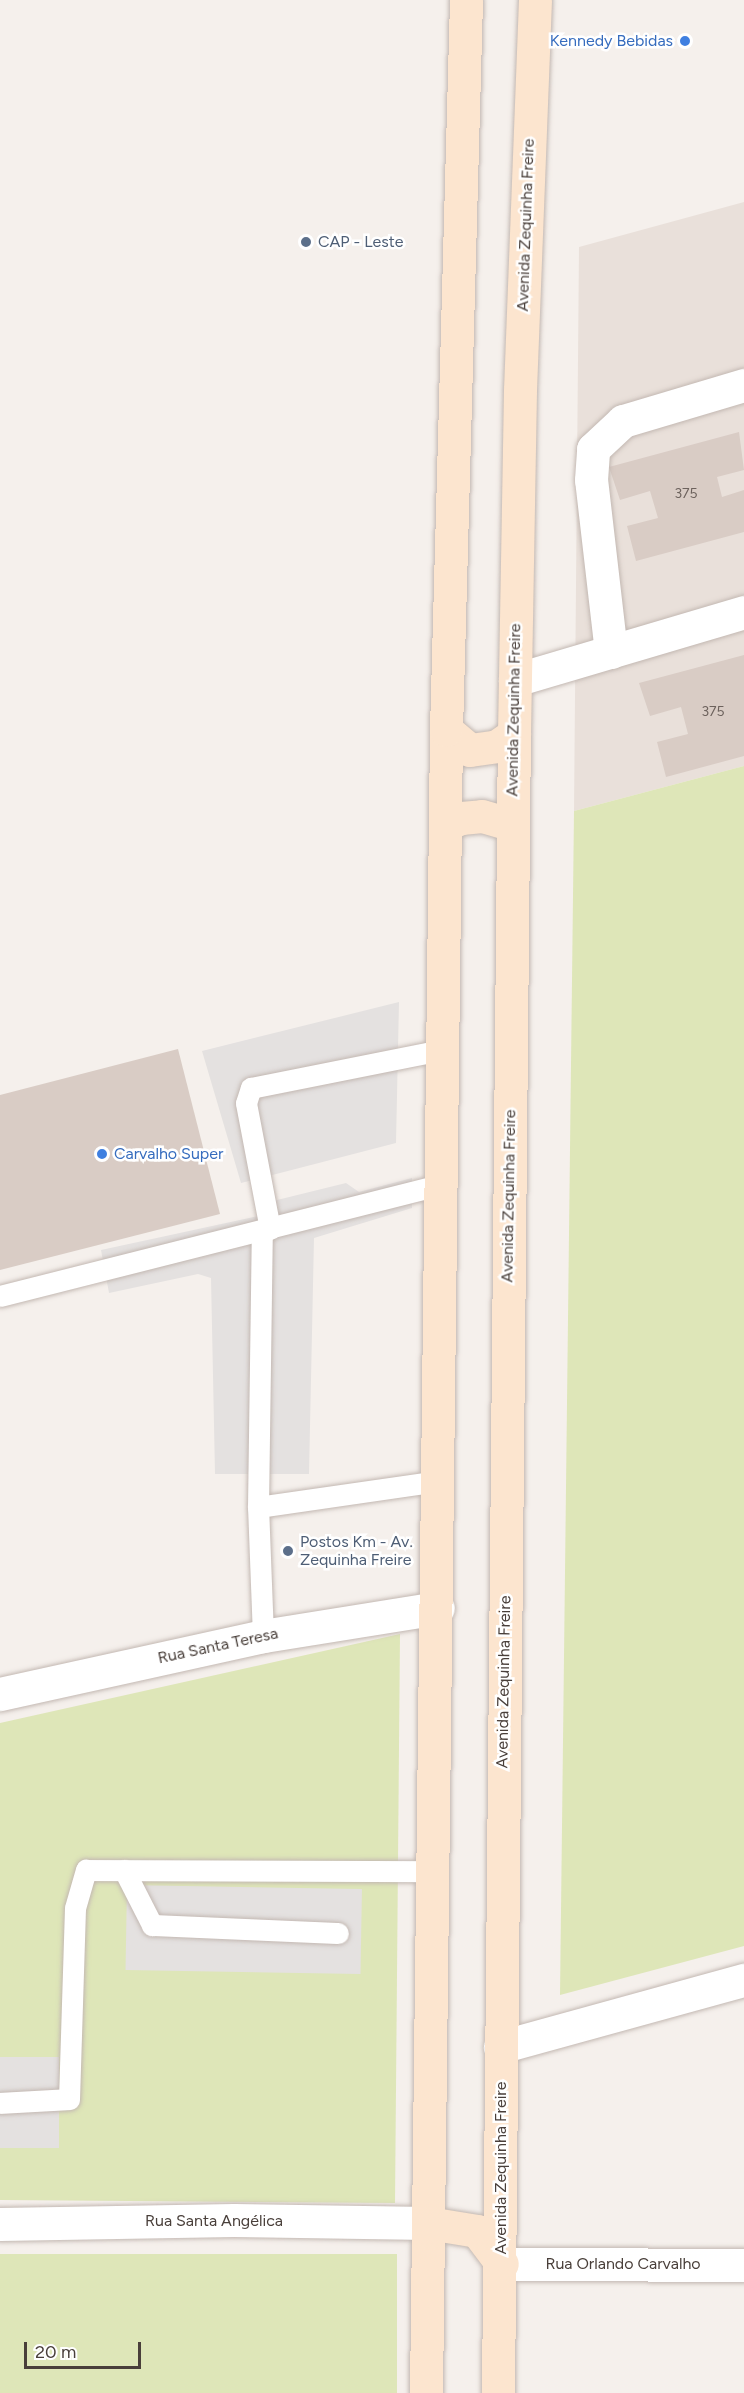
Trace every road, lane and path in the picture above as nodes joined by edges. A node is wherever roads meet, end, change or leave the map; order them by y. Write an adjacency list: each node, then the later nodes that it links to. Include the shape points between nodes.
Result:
1 (466, 0): 7 (main road)
2 (535, 0): 6 (main road, Avenida Zequinha Freire, via 520,390)
3 (744, 385): 5 (street, via 623,421 593,449 591,480)
4 (744, 612): 5 (street)
5 (611, 652): 6 (street)
6 (515, 680): 8 (main road, Avenida Zequinha Freire)
7 (446, 730): 8 (main road, via 470,750 497,746); 9 (main road)
8 (514, 734): 10 (main road, Avenida Zequinha Freire)
9 (445, 825): 10 (main road, via 461,818 482,816); 11 (main road)
10 (513, 825): 24 (main road, Avenida Zequinha Freire)
11 (442, 1050): 12 (main road); 13 (lane, via 251,1088 246,1103)
12 (442, 1184): 13 (lane); 15 (main road)
13 (266, 1230): 14 (lane); 16 (lane)
14 (0, 1296)
15 (439, 1481): 16 (lane); 17 (main road)
16 (258, 1507): 18 (lane)
17 (438, 1608): 18 (street, Rua Santa Teresa); 21 (main road)
18 (263, 1636): 19 (street, Rua Santa Teresa)
19 (0, 1694)
20 (124, 1870): 21 (lane); 22 (lane, via 152,1925); 25 (lane, via 86,1870 75,1908 69,2099)
21 (434, 1871): 26 (main road)
22 (338, 1933)
23 (744, 1980): 24 (street)
24 (500, 2047): 28 (main road, Avenida Zequinha Freire)
25 (0, 2103)
26 (428, 2223): 27 (street, Rua Santa Angélica, via 234,2220); 28 (main road, via 477,2231); 30 (main road)
27 (0, 2224)
28 (502, 2264): 29 (street, Rua Orlando Carvalho); 31 (main road, Avenida Zequinha Freire)
29 (744, 2265)
30 (426, 2393)
31 (498, 2393)

